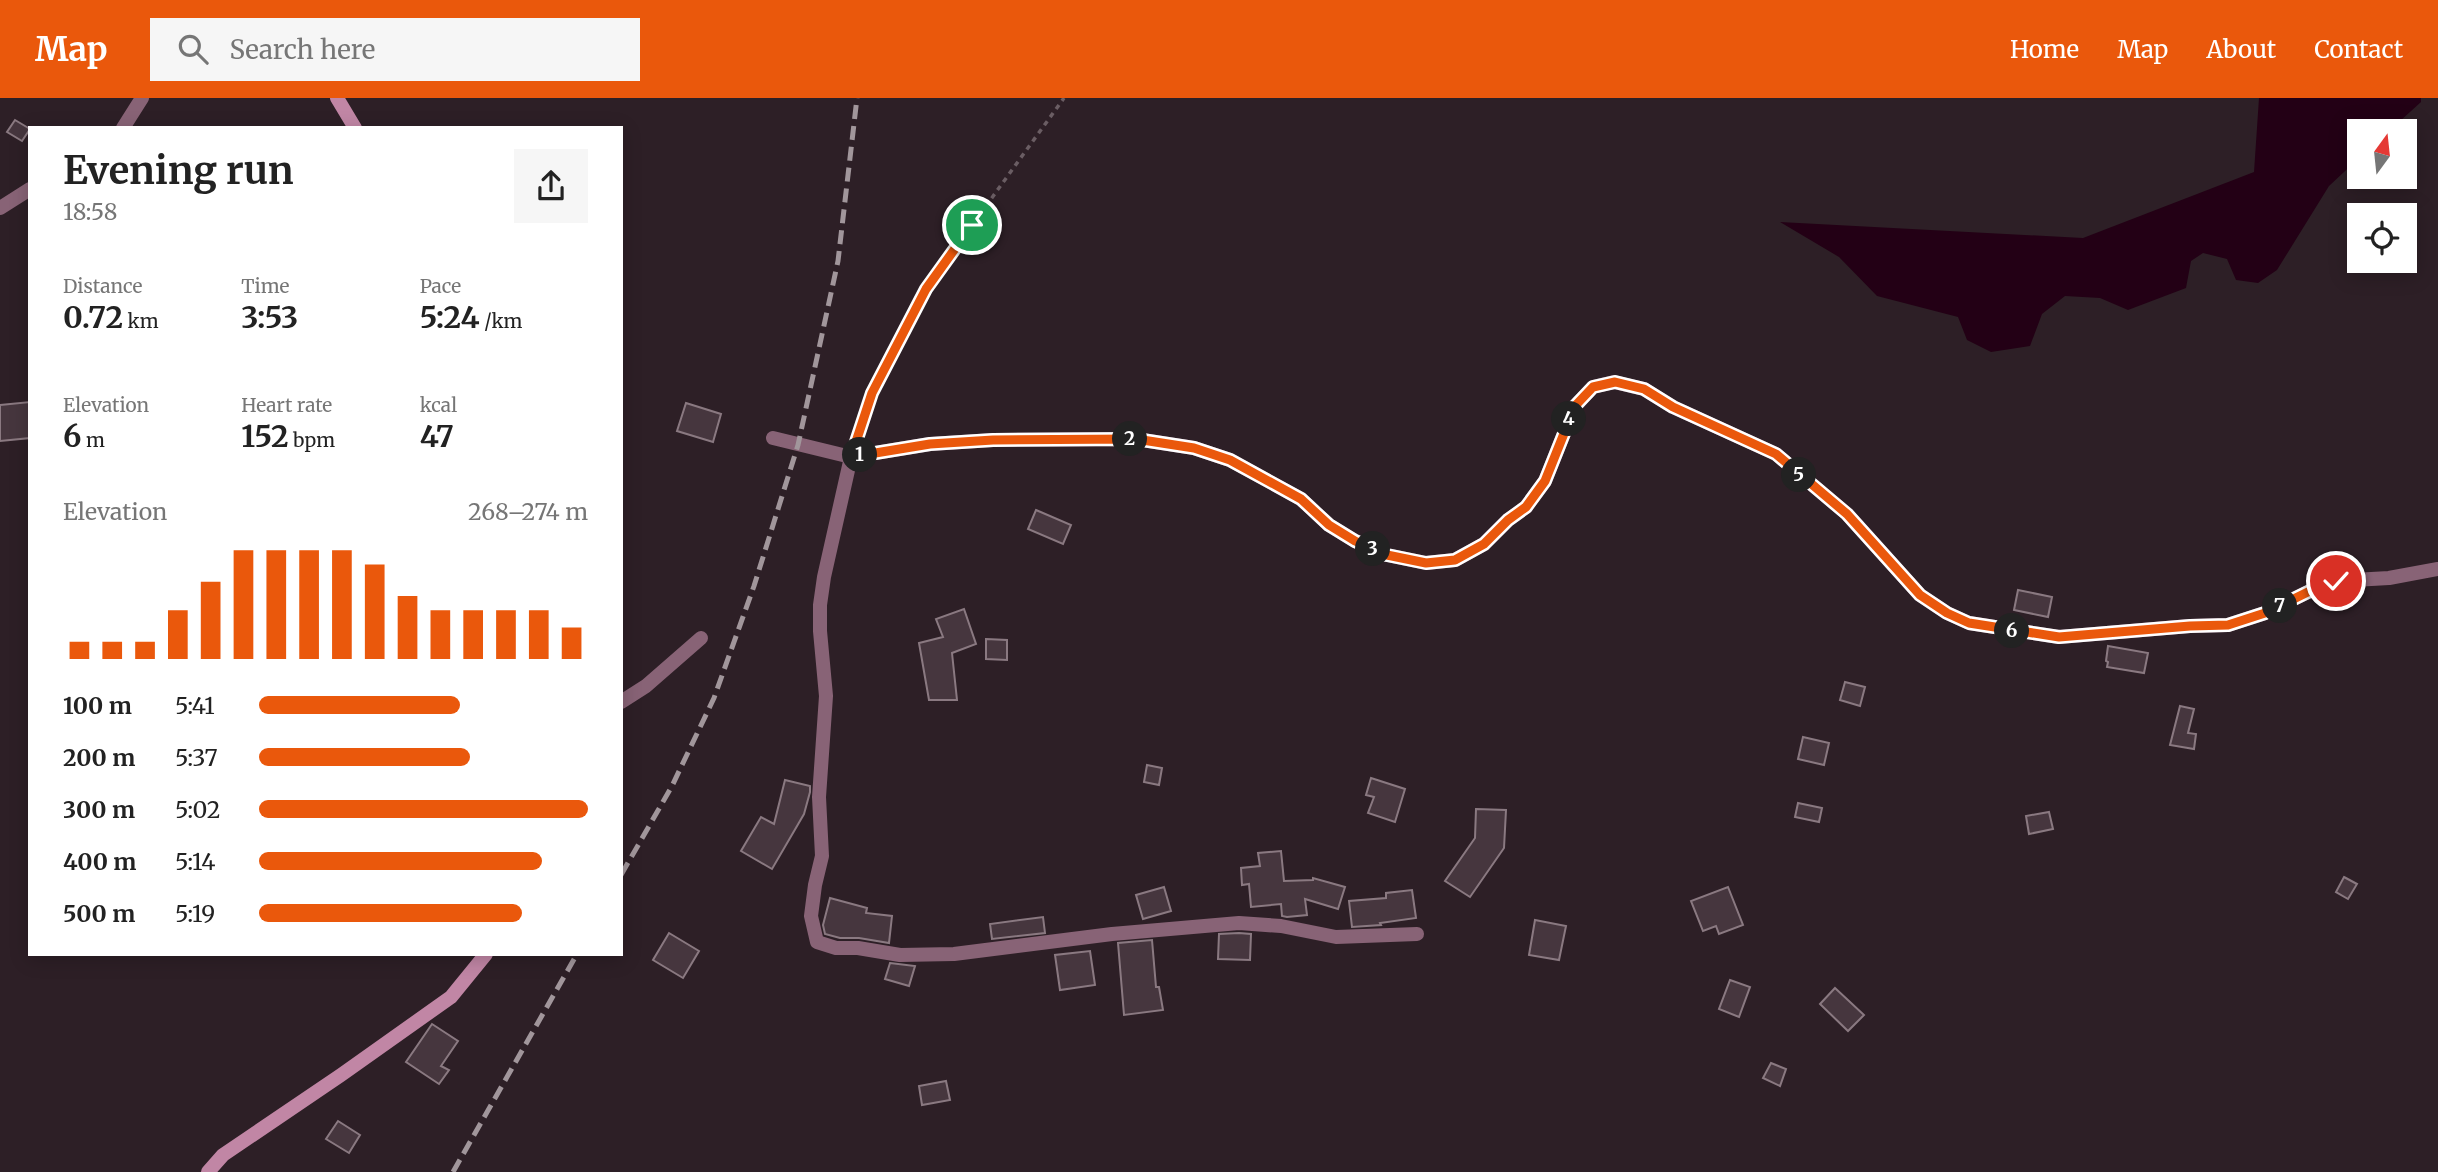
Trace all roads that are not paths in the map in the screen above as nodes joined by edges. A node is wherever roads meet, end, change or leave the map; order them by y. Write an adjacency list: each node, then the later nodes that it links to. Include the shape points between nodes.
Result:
1 (142, 98): 3 (street)
2 (337, 98): 4 (street)
3 (123, 126)
4 (354, 126)
5 (28, 190): 6 (street)
6 (0, 208)
7 (774, 439): 8 (street)
8 (851, 457): 9 (street, via 930,444 993,440 1136,439 1194,448 1230,460 1301,499 1355,541 1387,555 1426,563 1455,560 1484,544 1526,507 1545,481 1575,406 1593,387 1615,382 1644,389 1776,454 1847,514 1920,595 1969,623 2059,637 2228,625 2336,581 2389,579); 12 (street, via 820,605 827,696 819,797 822,856 811,916 817,942 900,956 1239,923 1336,937)
9 (2438, 569)
10 (701, 638): 11 (street)
11 (623, 701)
12 (1417, 934)
13 (484, 956): 14 (street, via 451,997 223,1155)
14 (208, 1172)

